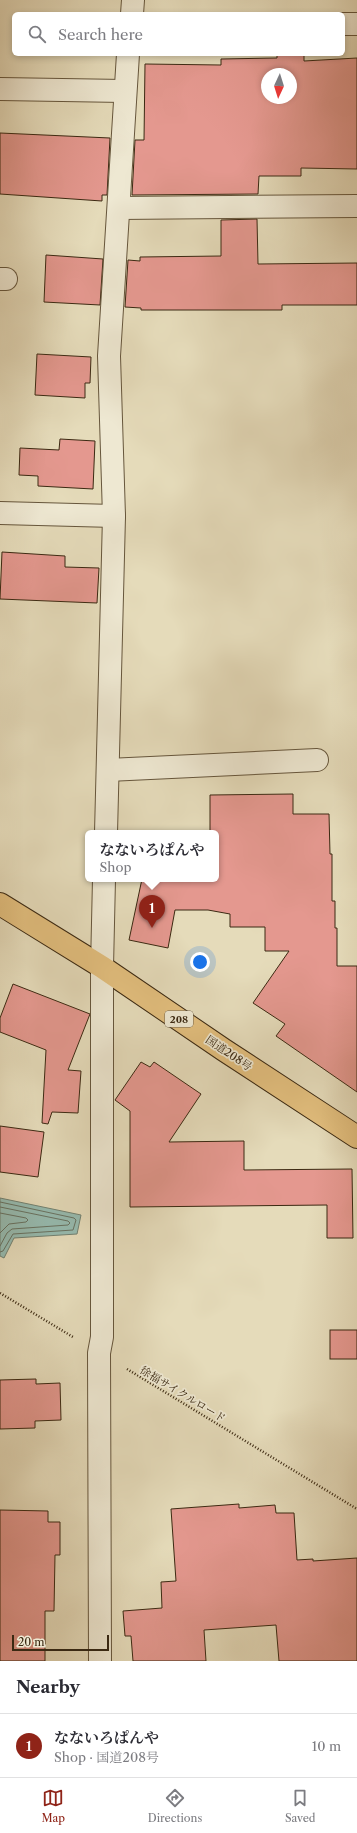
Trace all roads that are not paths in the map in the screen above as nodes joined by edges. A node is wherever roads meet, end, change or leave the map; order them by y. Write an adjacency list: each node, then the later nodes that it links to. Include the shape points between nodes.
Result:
1 (133, 0): 2 (street)
2 (132, 12)
3 (345, 24): 4 (street)
4 (357, 24)
5 (128, 56): 7 (street)
6 (0, 89): 7 (street)
7 (124, 91): 9 (street)
8 (357, 206): 9 (street)
9 (119, 208): 11 (street, via 109,356)
10 (0, 513): 11 (street)
11 (114, 516): 13 (street)
12 (317, 760): 13 (street)
13 (108, 770): 14 (street)
14 (106, 830)
15 (104, 882): 17 (street)
16 (0, 904): 17 (highway, 国道208号 / 208)
17 (102, 967): 18 (highway, 国道208号 / 208); 19 (street)
18 (357, 1137)
19 (100, 1661)

